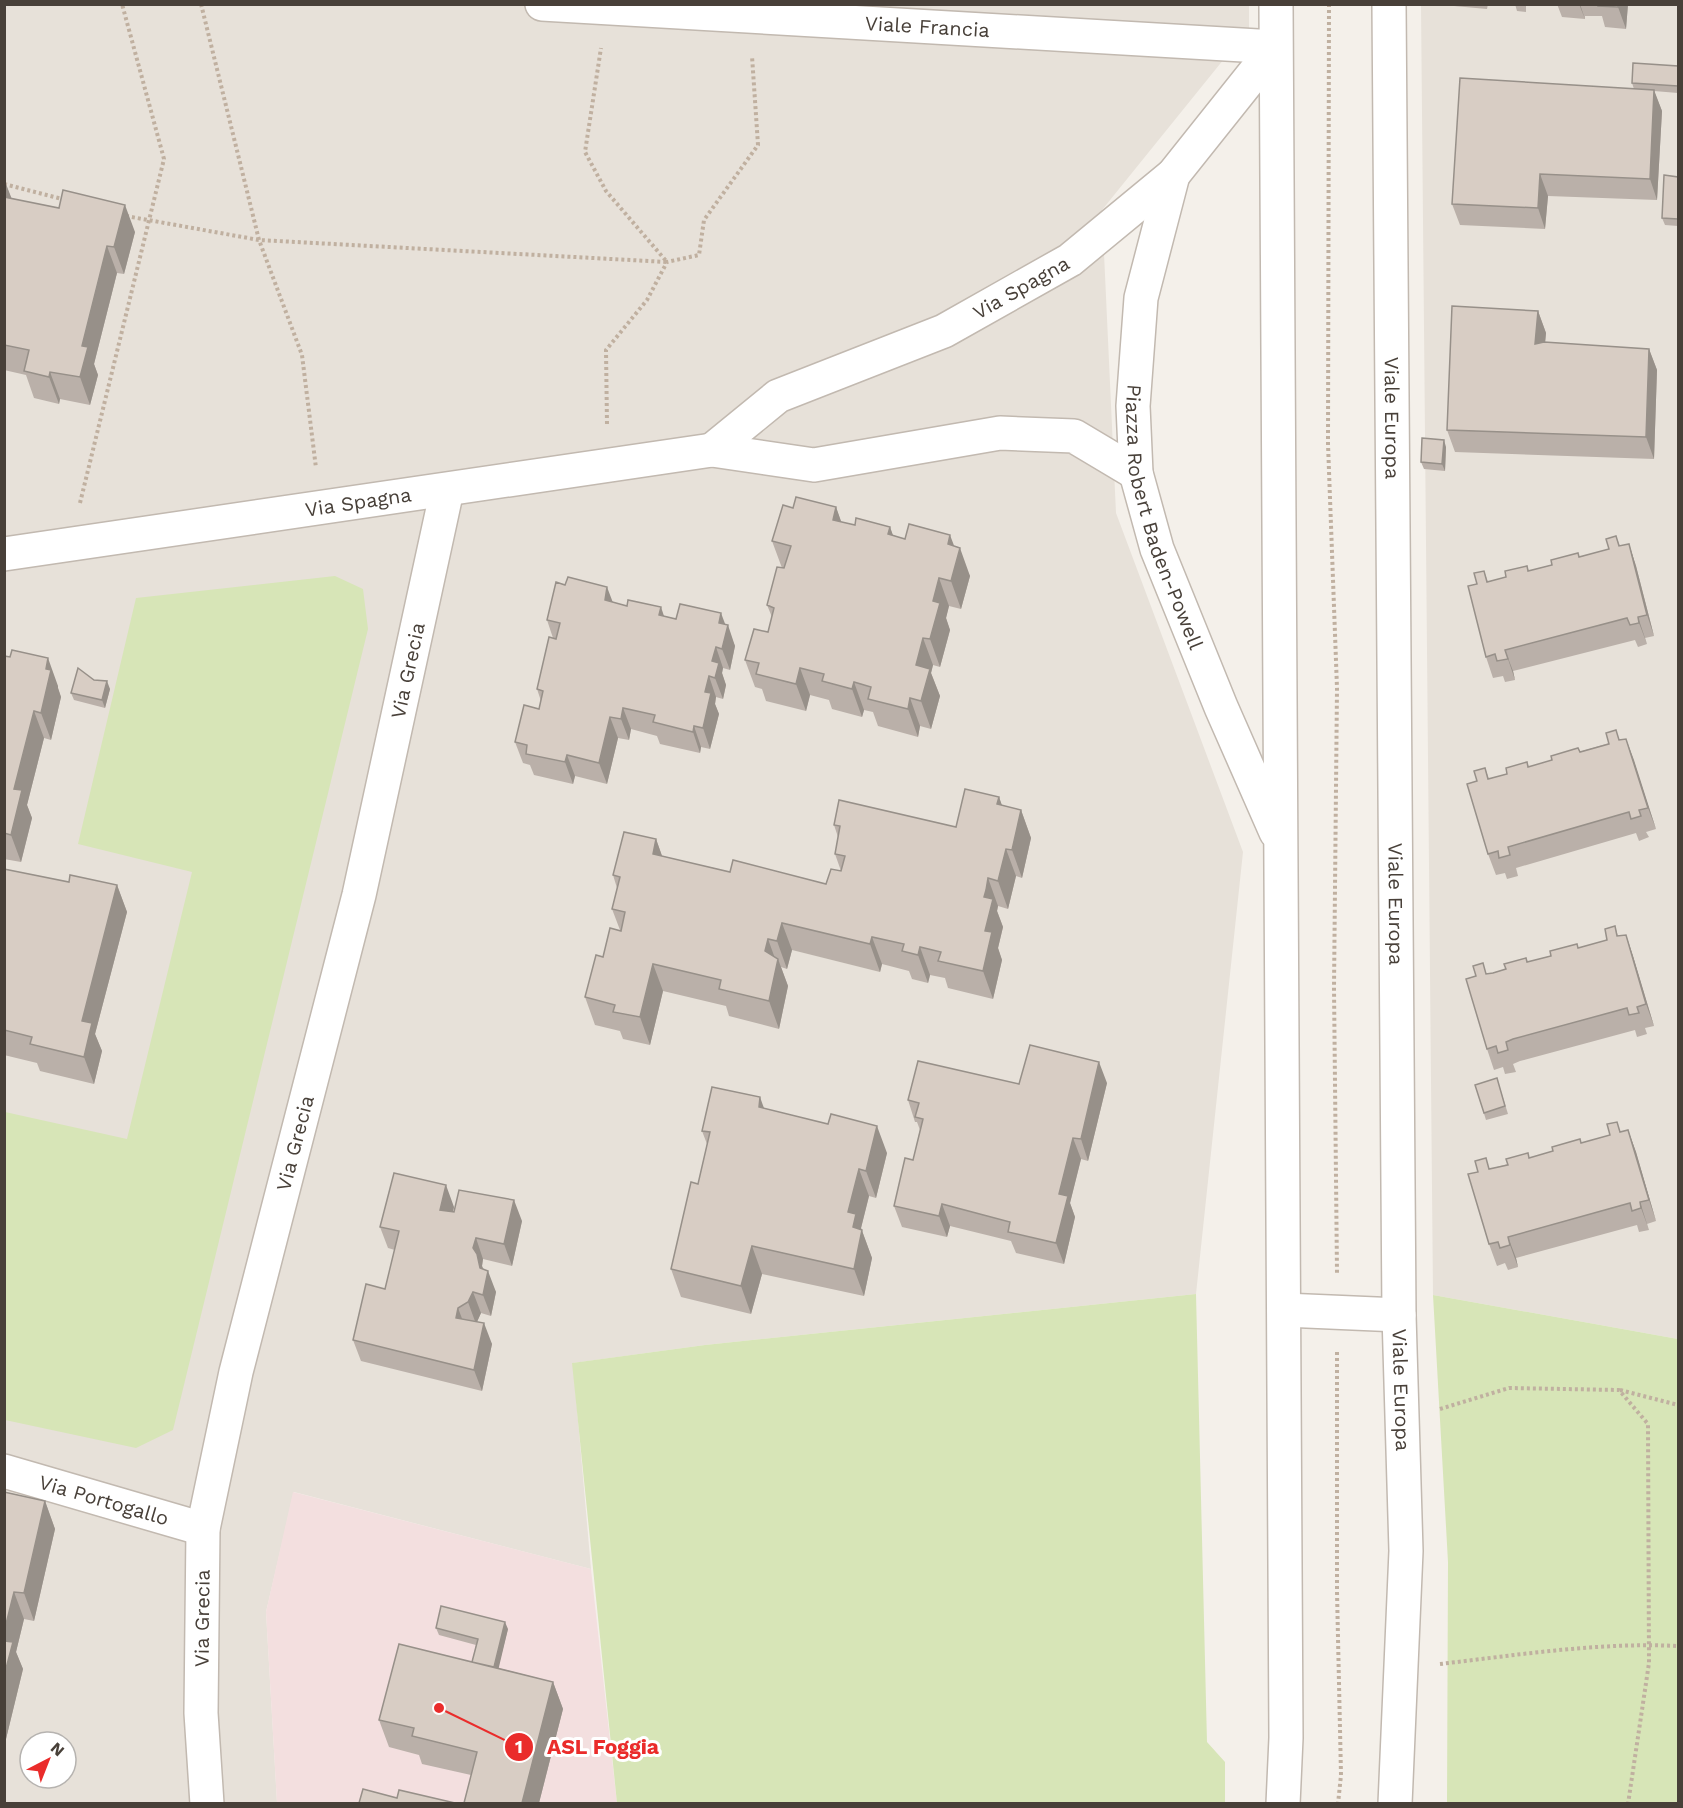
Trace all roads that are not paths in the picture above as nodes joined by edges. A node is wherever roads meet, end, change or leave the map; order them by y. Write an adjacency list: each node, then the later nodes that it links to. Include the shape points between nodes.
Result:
1 (542, 4): 4 (street, Viale Francia)
2 (1276, 4): 4 (street)
3 (1389, 4): 12 (street, Viale Europa)
4 (1275, 47): 5 (street, Via Spagna); 10 (street)
5 (1173, 175): 6 (street, Via Spagna, via 1070,260 944,331 778,396); 7 (street, Piazza Robert Baden-Powell, via 1141,298 1133,406)
6 (712, 450): 7 (street, Via Spagna, via 814,465 1000,433 1074,436); 8 (street, Via Spagna)
7 (1136, 473): 10 (street, Piazza Robert Baden-Powell, via 1157,549)
8 (447, 490): 9 (street, Via Spagna); 14 (street, Via Grecia, via 359,895 236,1372)
9 (4, 554)
10 (1282, 845): 11 (street)
11 (1284, 1310): 12 (street); 16 (street)
12 (1399, 1315): 17 (street, Viale Europa, via 1406,1551)
13 (4, 1471): 14 (street, Via Portogallo)
14 (202, 1529): 15 (street, Via Grecia, via 201,1713)
15 (207, 1803)
16 (1283, 1803)
17 (1395, 1803)

